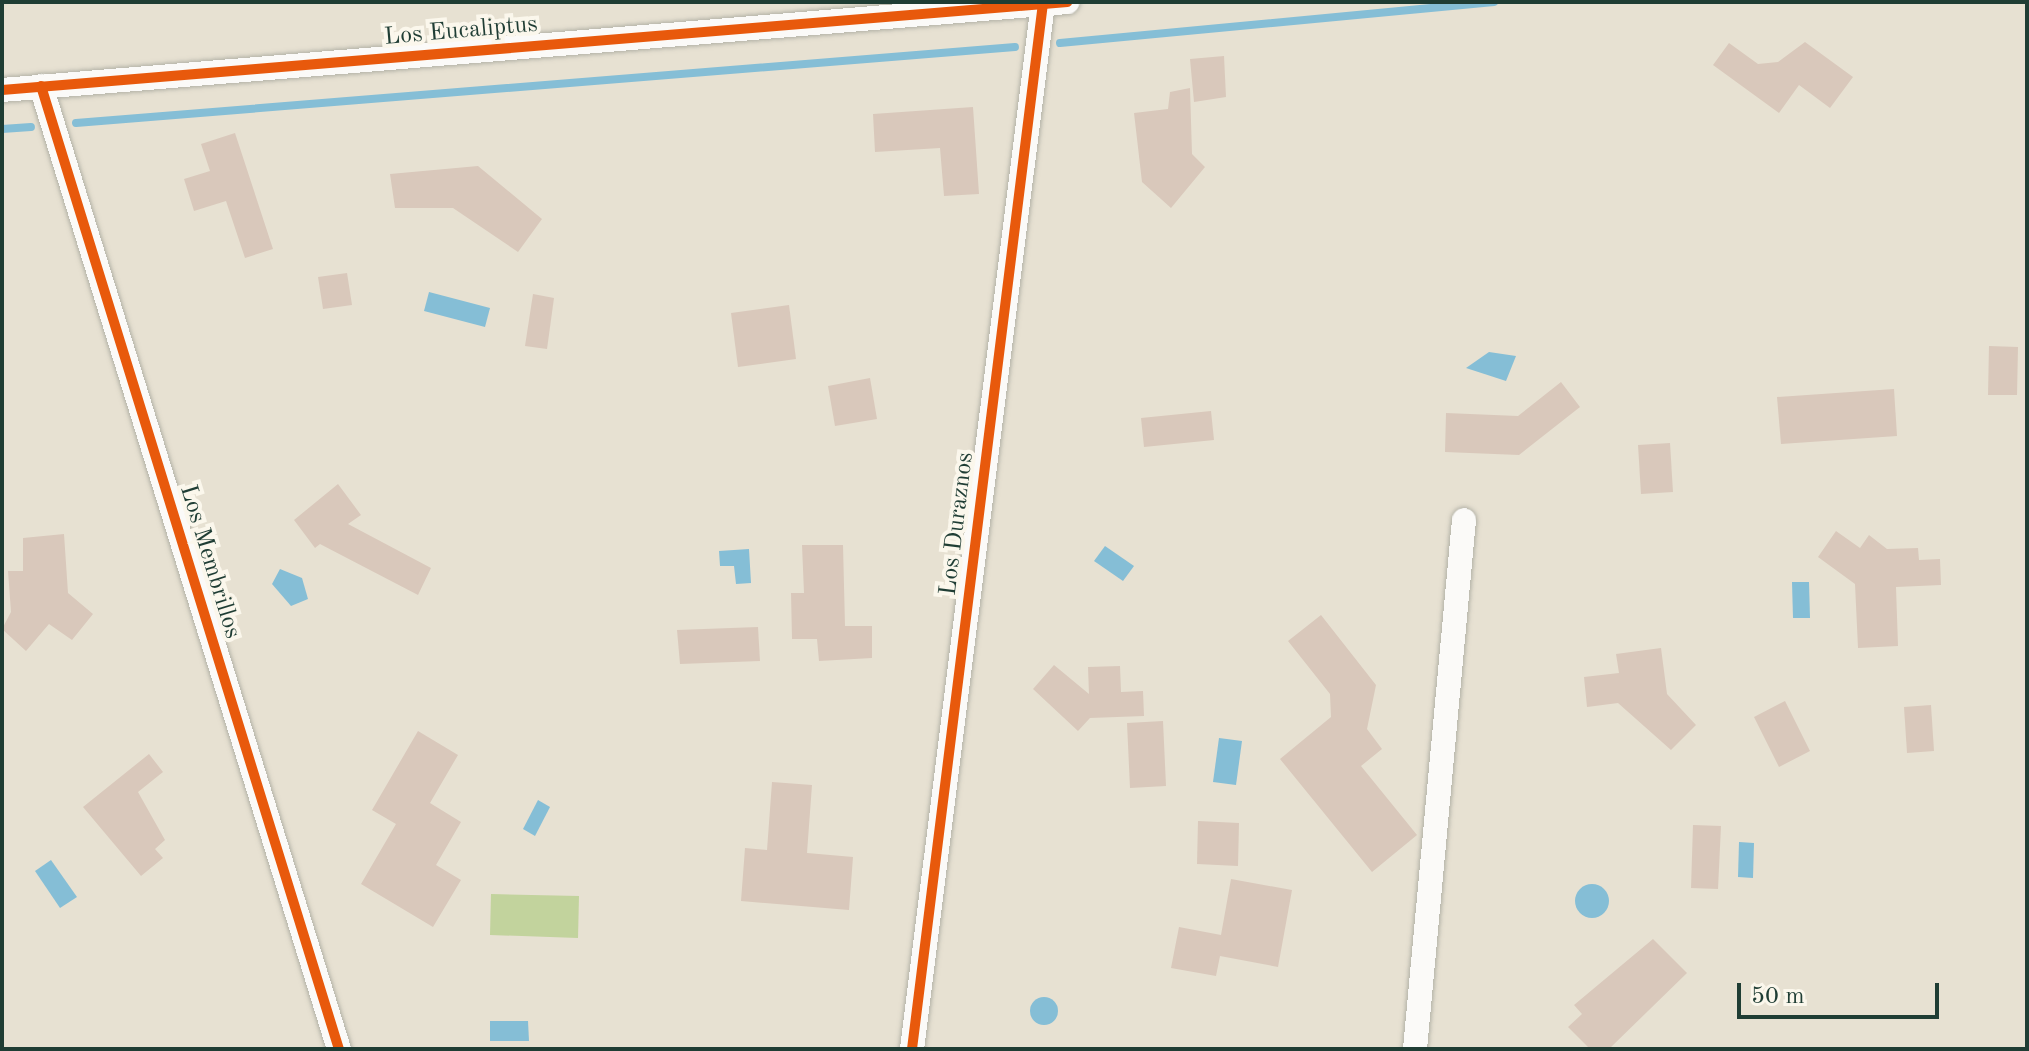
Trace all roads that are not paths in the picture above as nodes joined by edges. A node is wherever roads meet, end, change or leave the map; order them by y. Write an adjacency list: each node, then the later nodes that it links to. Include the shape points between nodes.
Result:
1 (1055, 3): 2 (street, Los Eucaliptus); 6 (street, Los Duraznos)
2 (41, 86): 3 (street, Los Eucaliptus); 5 (street, Los Membrillos)
3 (2, 90)
4 (1464, 520): 7 (street)
5 (339, 1049)
6 (912, 1049)
7 (1415, 1049)

